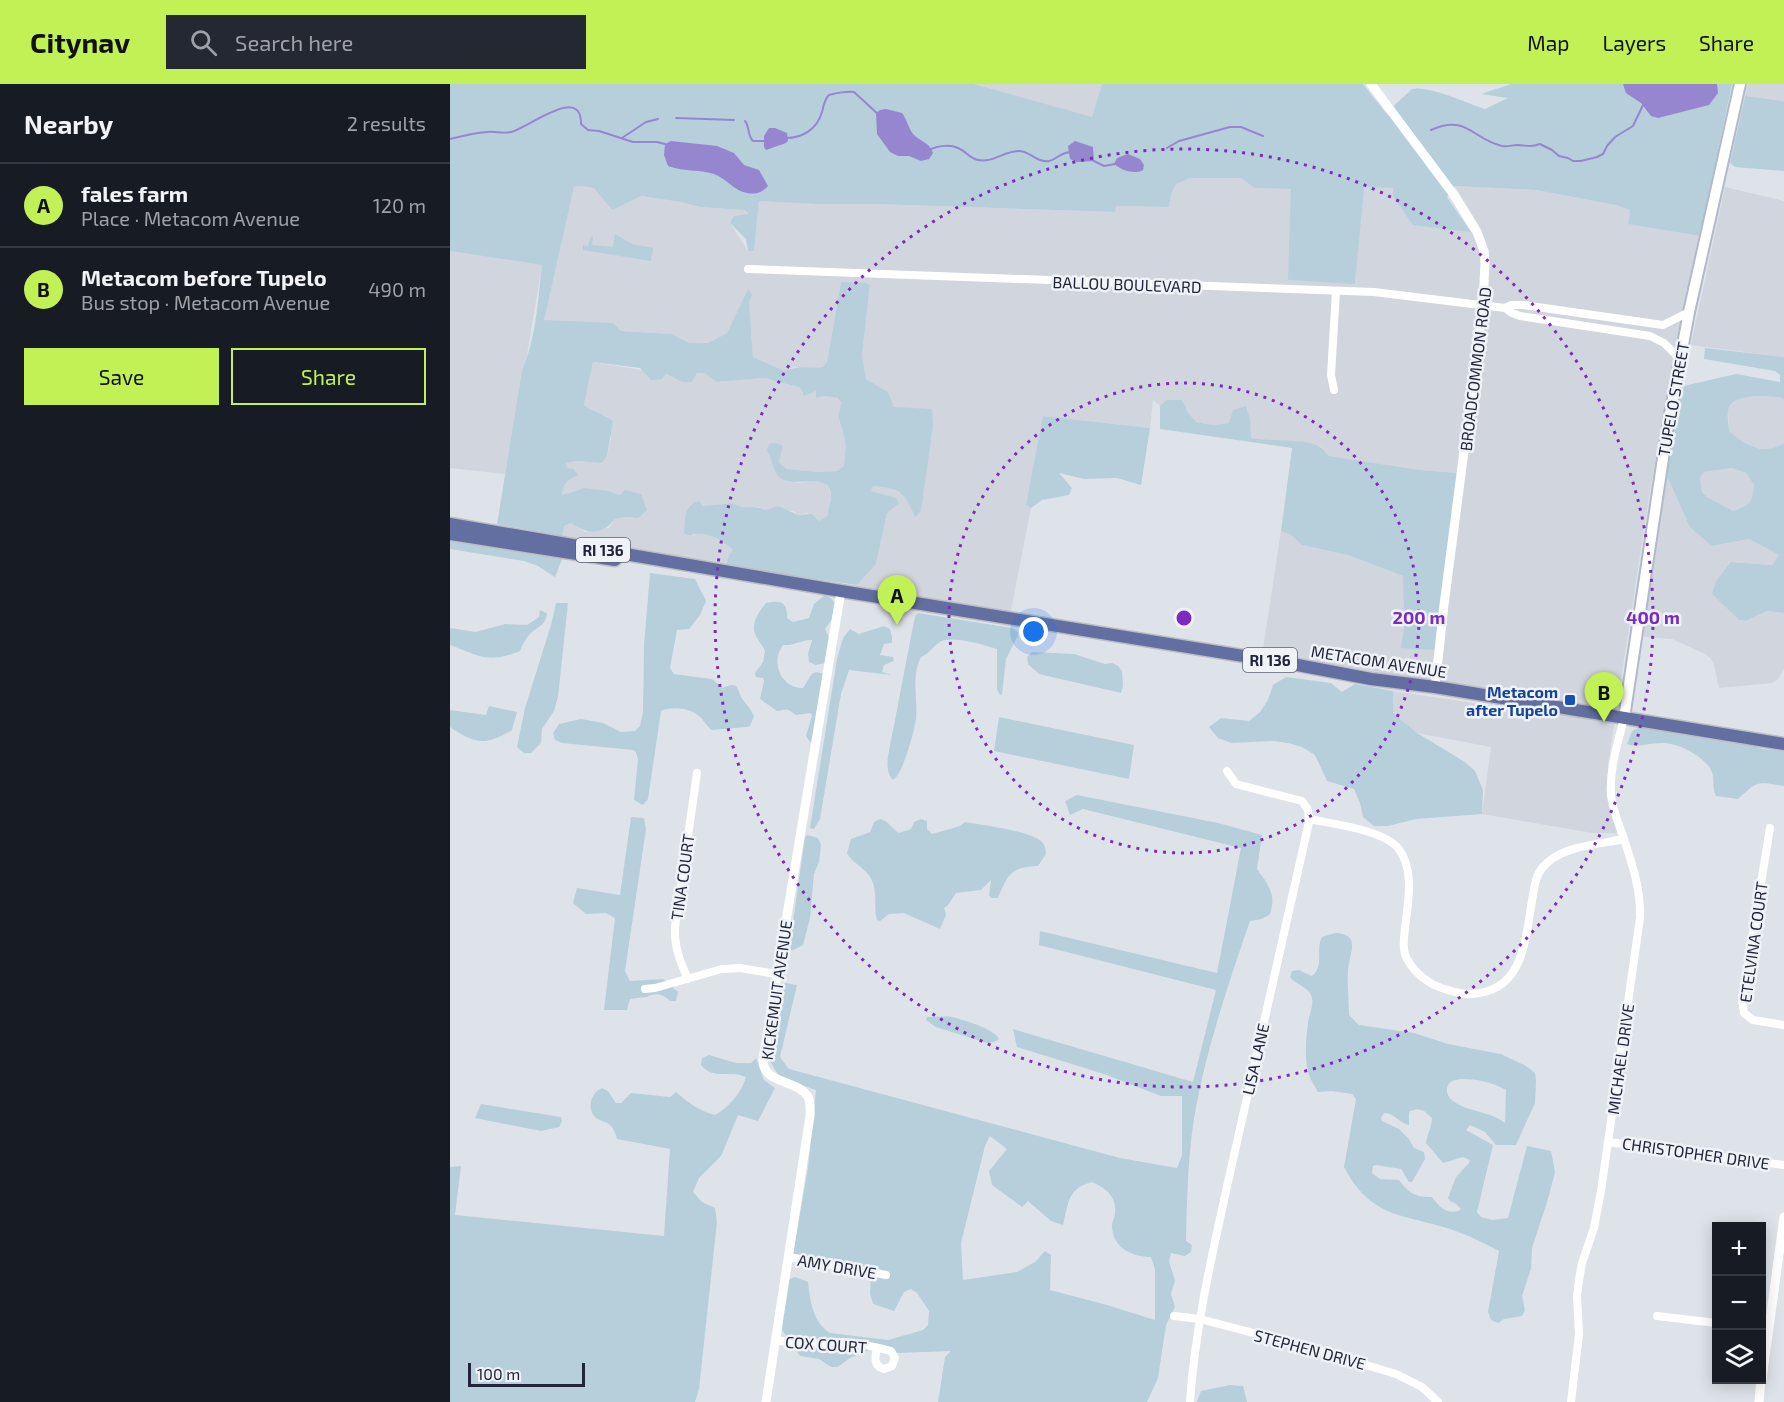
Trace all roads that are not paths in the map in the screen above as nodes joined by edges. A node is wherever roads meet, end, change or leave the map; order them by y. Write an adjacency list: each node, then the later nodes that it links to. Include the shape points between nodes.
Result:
1 (1371, 84): 5 (street, BROADCOMMON ROAD, via 1477,232 1484,251)
2 (1740, 84): 7 (main road, TUPELO STREET)
3 (748, 269): 4 (street, BALLOU BOULEVARD)
4 (1336, 291): 5 (street, BALLOU BOULEVARD, via 1392,293); 9 (street, via 1330,375)
5 (1484, 305): 6 (street, BALLOU BOULEVARD); 14 (street, BROADCOMMON ROAD)
6 (1505, 308): 7 (street, BALLOU BOULEVARD, via 1523,305 1663,325); 8 (street, BALLOU BOULEVARD, via 1520,316 1650,336)
7 (1689, 312): 8 (main road, TUPELO STREET)
8 (1680, 359): 15 (main road, TUPELO STREET)
9 (1334, 390)
10 (450, 524): 12 (main road, METACOM AVENUE / RI 136)
11 (450, 534): 12 (main road, METACOM AVENUE / RI 136)
12 (756, 577): 13 (main road, METACOM AVENUE / RI 136)
13 (841, 591): 14 (main road, METACOM AVENUE / RI 136); 22 (street, KICKEMUIT AVENUE)
14 (1435, 687): 15 (main road, METACOM AVENUE / RI 136)
15 (1624, 718): 16 (main road, METACOM AVENUE / RI 136); 21 (street, MICHAEL DRIVE, via 1611,778 1613,804)
16 (1784, 744)
17 (1227, 771): 19 (street, via 1236,784 1302,801)
18 (697, 773): 23 (street, TINA COURT, via 675,927 676,948)
19 (1309, 819): 21 (street, via 1387,838 1399,849 1409,878 1403,944 1407,959 1422,978 1469,995 1488,992 1516,969 1536,881 1543,867 1568,851); 34 (street, LISA LANE)
20 (1770, 828): 25 (street, ETELVINA COURT, via 1742,1000 1744,1013 1753,1020)
21 (1624, 840): 26 (street, MICHAEL DRIVE, via 1637,880 1640,918)
22 (776, 974): 23 (street, via 731,968); 29 (street, KICKEMUIT AVENUE, via 763,1064 769,1074 808,1096 810,1106)
23 (688, 979): 24 (street)
24 (645, 989)
25 (1784, 1025)
26 (1608, 1142): 27 (street, CHRISTOPHER DRIVE); 43 (street, MICHAEL DRIVE, via 1594,1228 1579,1280 1579,1334)
27 (1784, 1165)
28 (1784, 1217): 30 (street)
29 (789, 1257): 31 (street, AMY DRIVE); 37 (street, KICKEMUIT AVENUE)
30 (1780, 1267): 36 (street)
31 (886, 1275)
32 (1174, 1316): 34 (street, STEPHEN DRIVE)
33 (1657, 1316): 35 (street)
34 (1200, 1319): 41 (street, LISA LANE); 42 (street, STEPHEN DRIVE, via 1396,1374 1422,1387)
35 (1712, 1323)
36 (1766, 1324)
37 (776, 1340): 38 (street, COX COURT, via 806,1344 840,1342); 40 (street, KICKEMUIT AVENUE)
38 (877, 1348)
39 (1761, 1384): 44 (street)
40 (766, 1402)
41 (1190, 1402)
42 (1438, 1402)
43 (1571, 1402)
44 (1759, 1402)

